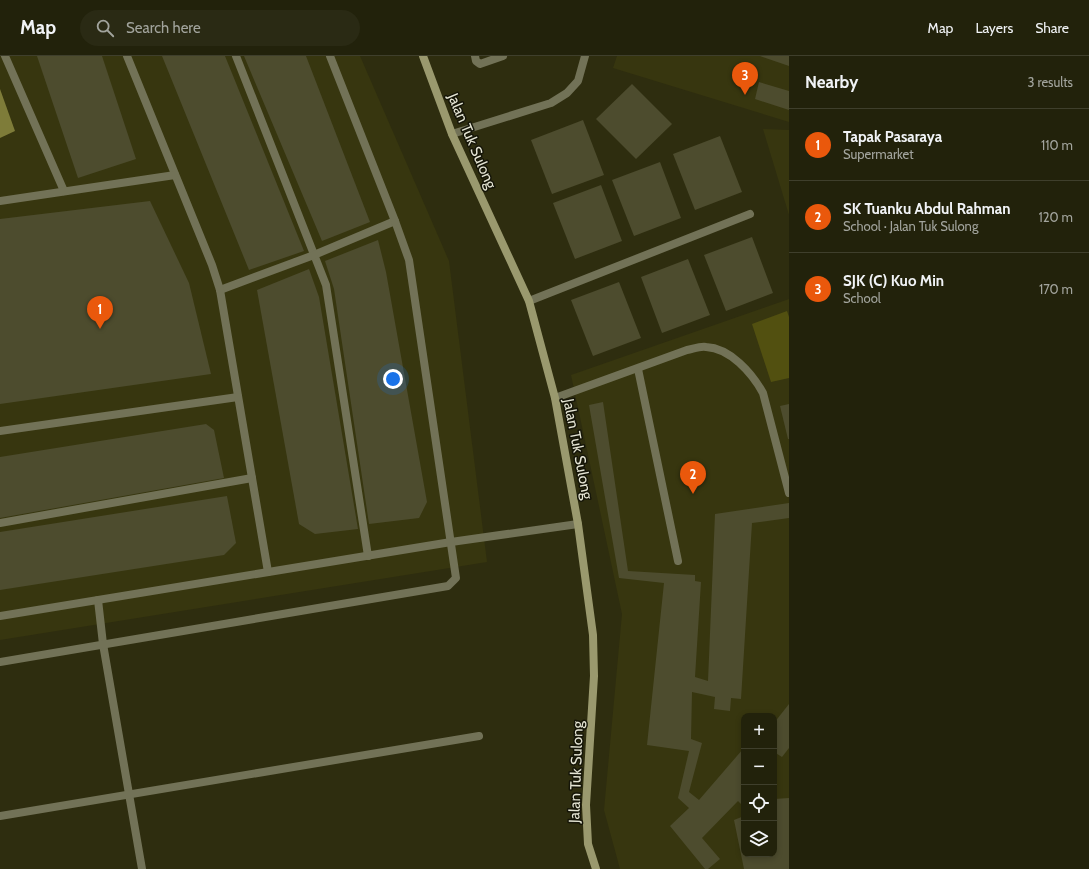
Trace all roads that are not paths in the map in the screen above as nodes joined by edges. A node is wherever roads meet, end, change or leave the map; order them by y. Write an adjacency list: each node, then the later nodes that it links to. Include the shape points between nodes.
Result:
1 (6, 56): 11 (street)
2 (127, 56): 10 (street)
3 (236, 56): 15 (street)
4 (330, 56): 14 (street)
5 (423, 56): 9 (street, Jalan Tuk Sulong)
6 (475, 56): 7 (street, via 480,64)
7 (503, 56)
8 (585, 56): 9 (street, via 578,80 567,93 551,103)
9 (452, 134): 17 (street, Jalan Tuk Sulong)
10 (175, 175): 11 (street); 16 (street)
11 (64, 191): 12 (street)
12 (0, 201)
13 (750, 214): 17 (street)
14 (395, 221): 15 (street); 26 (street, via 409,260)
15 (314, 255): 16 (street); 27 (street, via 326,285)
16 (220, 290): 19 (street)
17 (529, 301): 20 (street, Jalan Tuk Sulong)
18 (638, 369): 20 (street); 23 (street, via 687,350 705,346 716,348 737,360 756,380 763,393); 28 (street)
19 (238, 397): 21 (street); 22 (street)
20 (555, 398): 25 (street, Jalan Tuk Sulong)
21 (0, 431)
22 (252, 478): 24 (street); 29 (street)
23 (789, 493)
24 (0, 523)
25 (578, 524): 26 (street); 38 (street, Jalan Tuk Sulong, via 593,635 594,676 586,805 588,844)
26 (451, 542): 27 (street); 32 (street, via 456,578 448,586)
27 (368, 556): 29 (street)
28 (678, 560)
29 (268, 572): 30 (street)
30 (98, 600): 31 (street); 32 (street)
31 (0, 616)
32 (103, 644): 33 (street); 35 (street)
33 (0, 662)
34 (480, 736): 35 (street)
35 (130, 794): 36 (street); 37 (street)
36 (0, 816)
37 (142, 869)
38 (596, 869)

